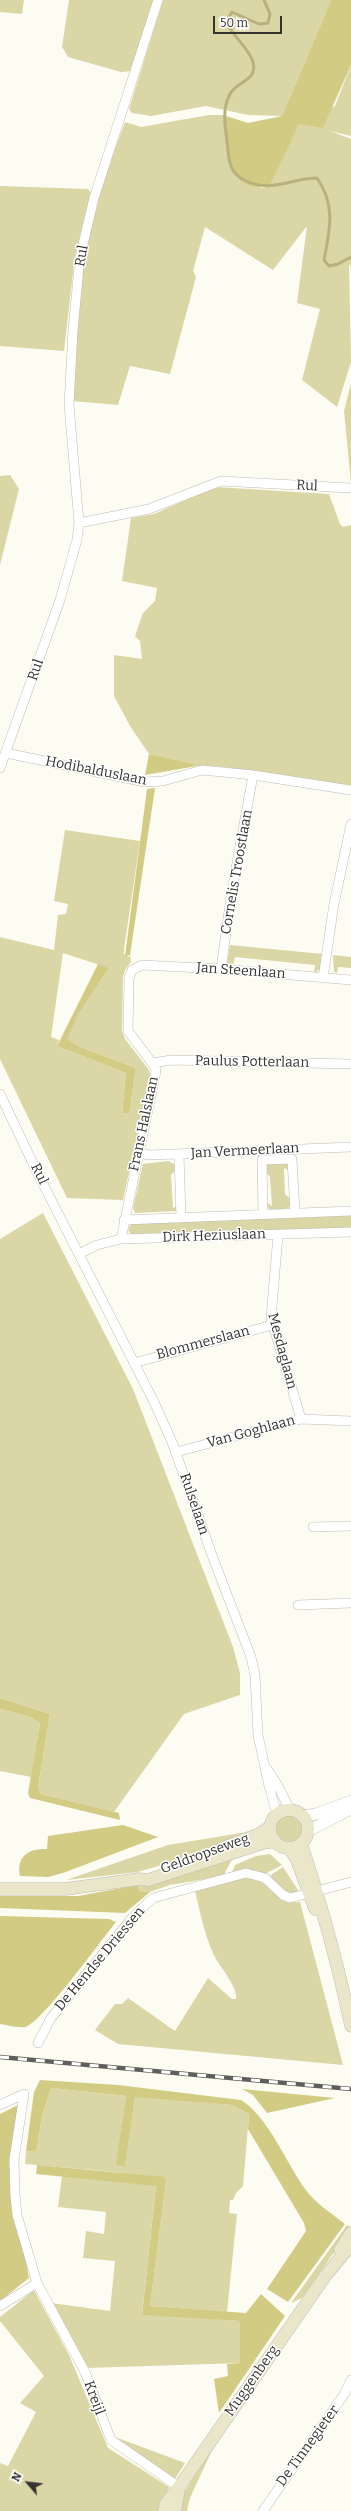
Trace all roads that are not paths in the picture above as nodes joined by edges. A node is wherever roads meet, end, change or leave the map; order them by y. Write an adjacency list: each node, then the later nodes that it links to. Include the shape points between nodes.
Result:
1 (158, 0): 3 (street, Rul, via 94,198 80,257 69,405)
2 (350, 488): 3 (street, Rul, via 221,481 149,509)
3 (79, 523): 4 (street, Rul, via 77,540 60,600)
4 (6, 753): 5 (street, Rul); 6 (street, Hodibalduslaan, via 145,782 163,781 202,770)
5 (0, 768)
6 (253, 775): 7 (street, Hodibalduslaan); 9 (street, Cornelis Troostlaan, via 232,890)
7 (351, 790)
8 (351, 824): 11 (street, via 334,904)
9 (221, 969): 10 (street, Jan Steenlaan, via 142,965); 11 (street, Jan Steenlaan)
10 (132, 970): 13 (street, Frans Halslaan, via 129,978 128,1031)
11 (323, 978): 12 (street, Jan Steenlaan)
12 (351, 980)
13 (153, 1063): 14 (street, Paulus Potterlaan, via 171,1060); 17 (street, Frans Halslaan, via 156,1071 155,1080)
14 (351, 1064)
15 (0, 1094): 27 (street, Rul)
16 (351, 1147): 18 (street, Jan Vermeerlaan)
17 (138, 1153): 18 (street, Jan Vermeerlaan); 23 (street, Frans Halslaan)
18 (179, 1154): 22 (street, Dirk Heziuslaan)
19 (351, 1211): 20 (street, Dirk Heziuslaan)
20 (295, 1213): 21 (street, Dirk Heziuslaan); 21 (street, Dirk Heziuslaan, via 292,1159 262,1160)
21 (264, 1214): 22 (street, Dirk Heziuslaan)
22 (181, 1218): 23 (street, Dirk Heziuslaan)
23 (124, 1220): 26 (street, Frans Halslaan)
24 (351, 1232): 25 (street, Dirk Heziuslaan)
25 (278, 1234): 26 (street, Dirk Heziuslaan); 28 (street, Mesdaglaan, via 270,1308)
26 (121, 1239): 27 (street, Dirk Heziuslaan, via 97,1245)
27 (79, 1254): 29 (street, Rulselaan)
28 (272, 1325): 29 (street, Blommerslaan); 30 (street, Mesdaglaan)
29 (134, 1363): 32 (street, Rulselaan)
30 (301, 1419): 31 (street, Van Goghlaan); 32 (street, Van Goghlaan)
31 (351, 1421)
32 (176, 1452): 37 (street, Rulselaan, via 212,1558 251,1657 255,1675 258,1735)
33 (351, 1526): 34 (street)
34 (313, 1527)
35 (351, 1603): 36 (street)
36 (298, 1604)
37 (266, 1768): 40 (street, Rulselaan); 41 (street, Rulselaan)
38 (351, 1801): 42 (street, via 316,1814)
39 (351, 1809): 44 (street)
40 (290, 1810): 41 (main road); 42 (main road)
41 (277, 1814): 43 (main road)
42 (302, 1816): 44 (main road)
43 (270, 1827): 45 (main road); 48 (main road, Geldropseweg, via 259,1834 145,1874)
44 (308, 1831): 46 (main road)
45 (275, 1841): 47 (main road); 48 (main road, Geldropseweg, via 148,1880)
46 (301, 1843): 47 (main road); 51 (main road)
47 (289, 1848): 51 (main road)
48 (139, 1879): 50 (main road, Geldropseweg, via 65,1889)
49 (351, 1882): 51 (street)
50 (0, 1889)
51 (314, 1891): 52 (main road, via 324,1912 326,1930 342,1983); 53 (street, De Hendse Driessen, via 290,1898 283,1895 265,1878 246,1873 153,1898 132,1918 56,2012)
52 (351, 2026)
53 (38, 2043)
54 (0, 2105): 58 (street, Kreijl, via 24,2094 14,2160 15,2195 17,2215)
55 (351, 2233): 57 (main road, Muggenberg)
56 (351, 2245): 57 (main road, Muggenberg)
57 (326, 2275): 61 (main road, Muggenberg)
58 (37, 2283): 59 (street); 61 (street, Kreijl, via 85,2372 111,2440)
59 (0, 2306)
60 (351, 2380): 64 (street, De Tinnegieter, via 345,2393)
61 (179, 2487): 62 (main road, Muggenberg, via 166,2503); 63 (main road, Muggenberg)
62 (164, 2511)
63 (175, 2511)
64 (262, 2511)

